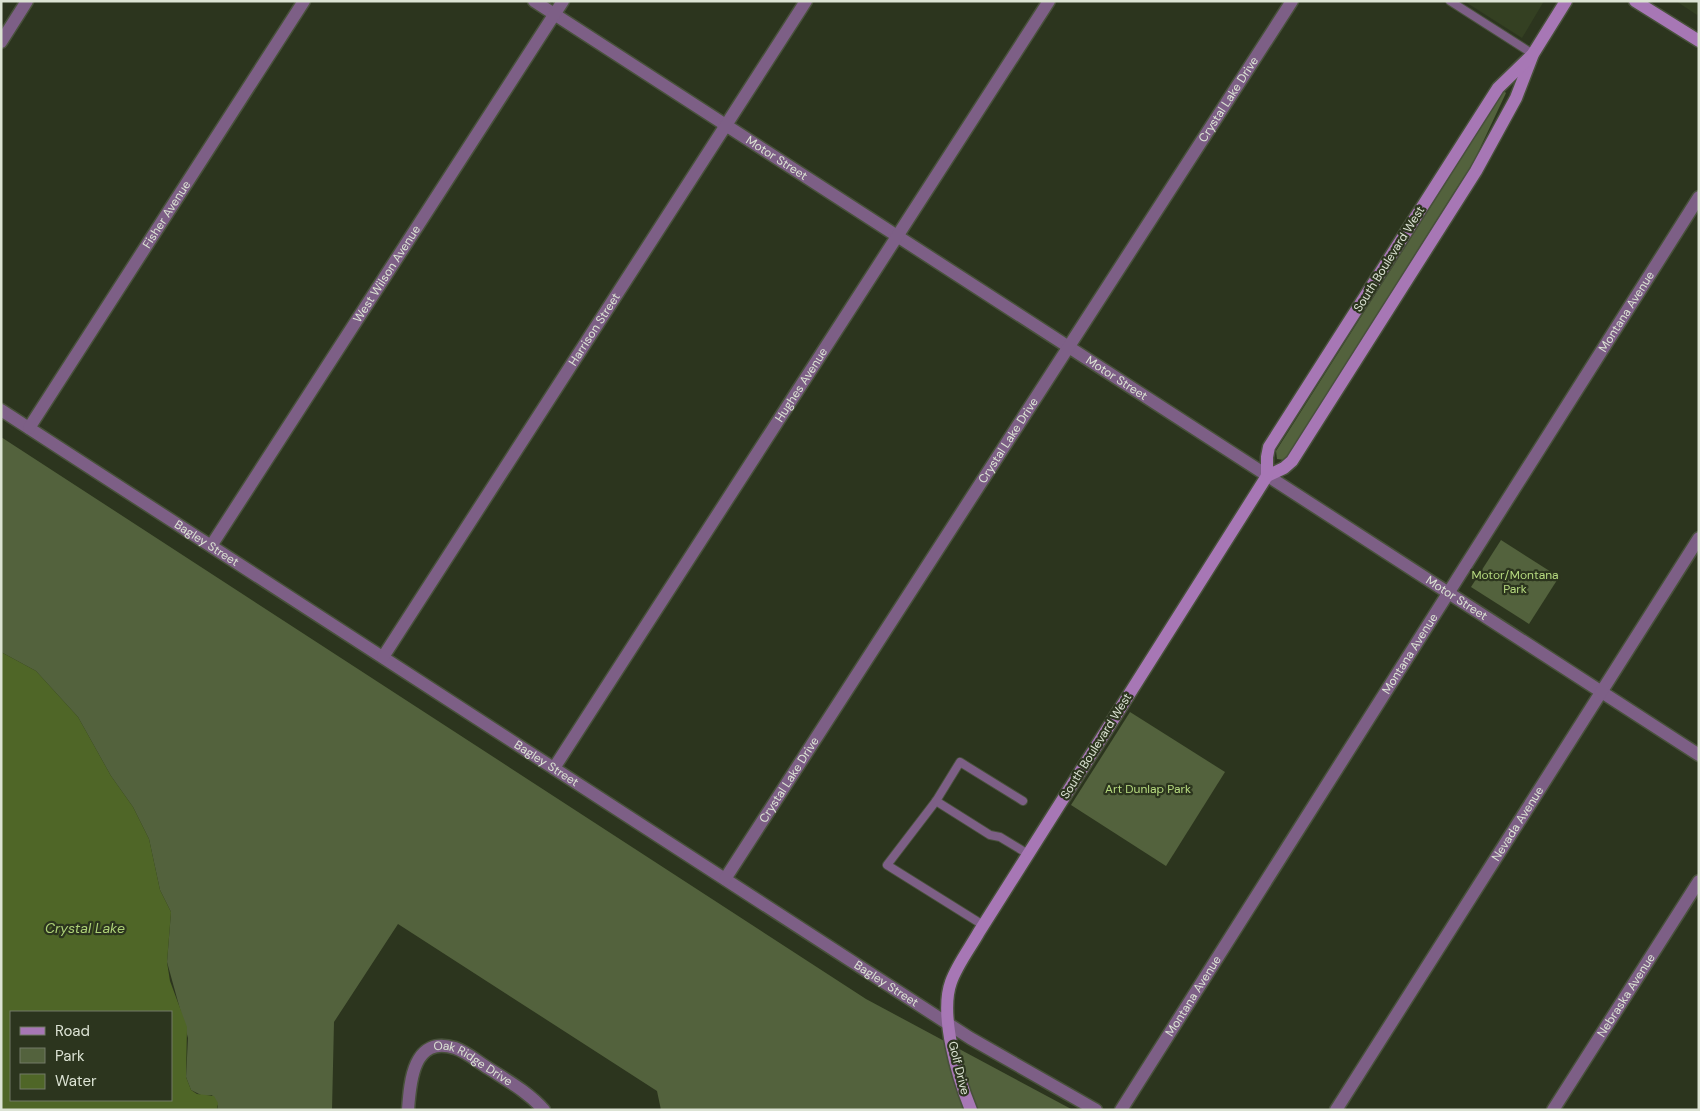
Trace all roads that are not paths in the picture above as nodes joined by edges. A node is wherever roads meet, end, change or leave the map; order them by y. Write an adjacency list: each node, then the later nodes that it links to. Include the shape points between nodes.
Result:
1 (27, 1): 13 (street)
2 (304, 1): 20 (street, Fisher Avenue)
3 (534, 1): 11 (street, Motor Street)
4 (563, 1): 11 (street, West Wilson Avenue)
5 (806, 1): 15 (street, Harrison Street)
6 (1049, 1): 17 (street, Hughes Avenue)
7 (1292, 1): 18 (street, Crystal Lake Drive)
8 (1450, 1): 14 (lane)
9 (1566, 1): 14 (street, South Boulevard West)
10 (1634, 1): 12 (street)
11 (555, 14): 15 (street, Motor Street); 23 (street, West Wilson Avenue)
12 (1699, 41)
13 (1, 42)
14 (1533, 54): 21 (street, South Boulevard West, via 1516,98 1476,171 1292,461); 21 (street, South Boulevard West, via 1498,88 1269,447)
15 (726, 125): 17 (street, Motor Street); 25 (street, Harrison Street)
16 (1699, 197): 24 (street, Montana Avenue)
17 (897, 236): 18 (street, Motor Street); 28 (street, Hughes Avenue)
18 (1069, 346): 21 (street, Motor Street); 32 (street, Crystal Lake Drive)
19 (1, 410): 20 (street, Bagley Street)
20 (29, 428): 23 (street, Bagley Street)
21 (1267, 476): 24 (street, Motor Street); 31 (street, South Boulevard West)
22 (1699, 538): 26 (street, Nevada Avenue)
23 (211, 546): 25 (street, Bagley Street)
24 (1448, 593): 26 (street, Motor Street); 40 (street, Montana Avenue)
25 (383, 657): 28 (street, Bagley Street)
26 (1601, 692): 27 (street, Motor Street); 41 (street, Nevada Avenue)
27 (1699, 755)
28 (554, 768): 32 (street, Bagley Street)
29 (936, 801): 30 (lane, via 960,762); 31 (lane, via 990,835 1000,836); 34 (lane, via 887,865)
30 (1023, 801)
31 (1028, 854): 34 (street, South Boulevard West)
32 (725, 879): 35 (street, Bagley Street)
33 (1699, 880): 42 (street, Nebraska Avenue)
34 (983, 925): 35 (street, South Boulevard West, via 951,981)
35 (949, 1025): 38 (street, Golf Drive, via 952,1052); 39 (street, Bagley Street)
36 (408, 1110): 37 (street, Oak Ridge Drive, via 410,1078 416,1062 428,1051 446,1047 459,1050 515,1085)
37 (544, 1110)
38 (971, 1110)
39 (1096, 1110)
40 (1121, 1110)
41 (1336, 1110)
42 (1554, 1110)

